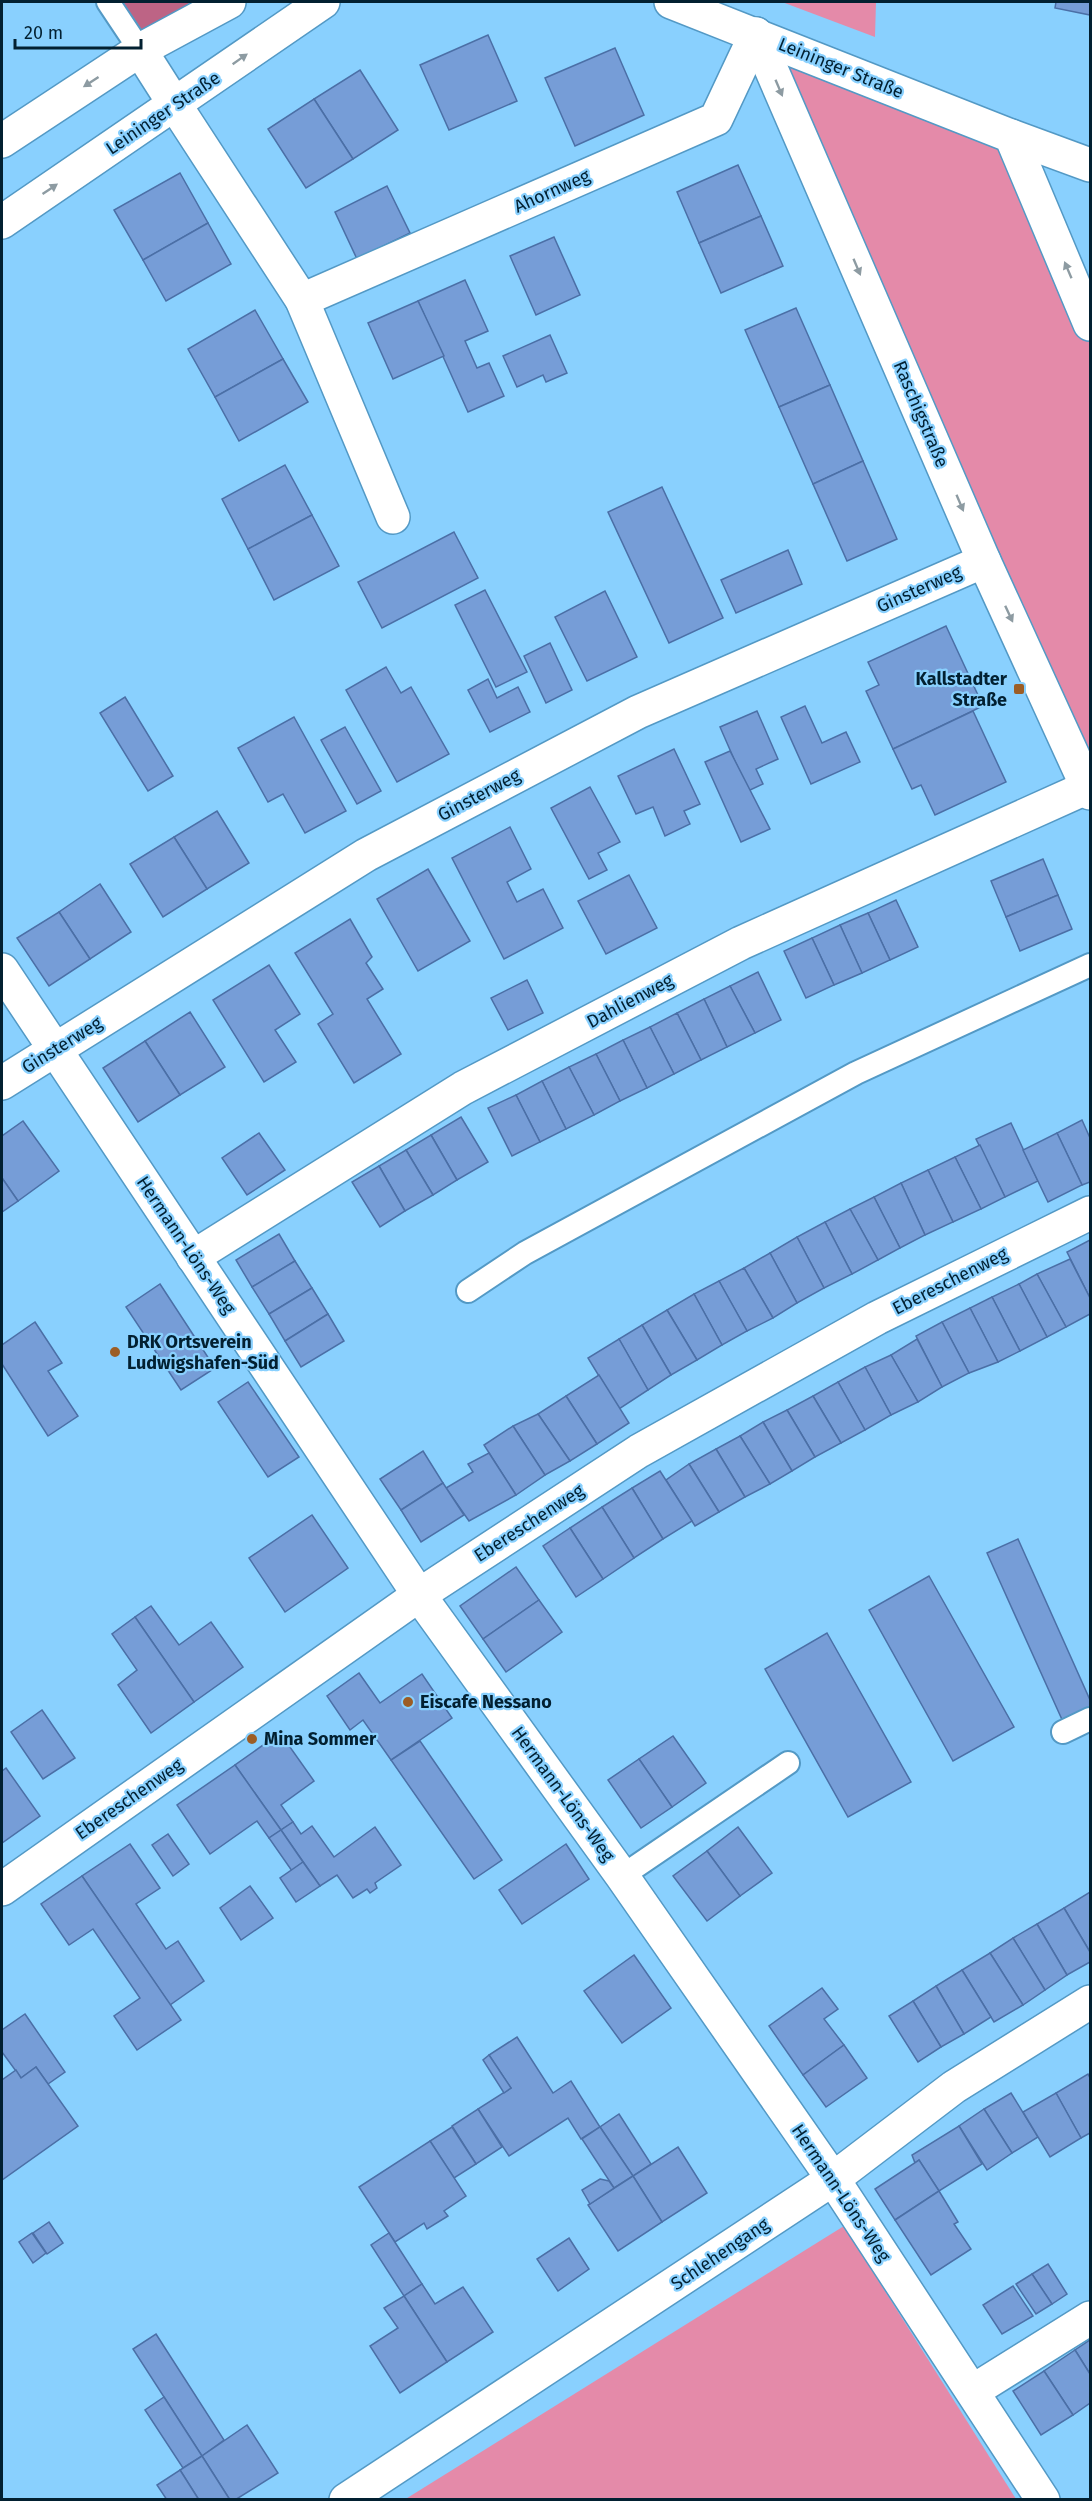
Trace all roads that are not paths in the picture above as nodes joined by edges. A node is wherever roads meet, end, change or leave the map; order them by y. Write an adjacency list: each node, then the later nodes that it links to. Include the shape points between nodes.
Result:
1 (108, 2): 6 (lane)
2 (229, 2): 6 (street)
3 (322, 2): 7 (street, Leininger Straße, one-way to 3)
4 (671, 2): 5 (street, Leininger Straße)
5 (756, 34): 8 (street, Leininger Straße); 12 (street, Ahornweg, via 716,119); 15 (street, Raschigstraße, one-way to 15)
6 (140, 50): 7 (street); 9 (street, one-way to 9)
7 (175, 105): 11 (street, Leininger Straße, one-way to 7); 12 (street)
8 (1011, 136): 10 (street); 13 (street, one-way to 8)
9 (2, 141)
10 (1090, 165)
11 (2, 222)
12 (302, 300): 14 (street)
13 (1090, 324)
14 (393, 517)
15 (984, 561): 16 (street, Raschigstraße, one-way to 16); 19 (street, Ginsterweg, via 627,717 366,855)
16 (1089, 790): 22 (street, Dahlienweg, via 741,943 463,1088)
17 (1090, 965): 23 (lane, via 856,1073 525,1253)
18 (2, 970): 19 (street, Hermann-Löns-Weg)
19 (56, 1049): 20 (street, Ginsterweg); 22 (street, Hermann-Löns-Weg)
20 (2, 1083)
21 (1090, 1213): 24 (street, Ebereschenweg, via 877,1318 639,1451)
22 (193, 1257): 24 (street, Hermann-Löns-Weg)
23 (468, 1291)
24 (419, 1595): 28 (street, Hermann-Löns-Weg); 29 (street, Ebereschenweg)
25 (1090, 1719): 26 (lane)
26 (1063, 1732)
27 (788, 1763): 28 (lane)
28 (622, 1876): 31 (street, Hermann-Löns-Weg)
29 (2, 1889)
30 (1090, 2002): 31 (street, Schlehengang, via 954,2087)
31 (833, 2179): 33 (street, Hermann-Löns-Weg); 34 (street, Schlehengang)
32 (1090, 2318): 33 (street)
33 (973, 2391): 35 (street, Hermann-Löns-Weg)
34 (346, 2499)
35 (1043, 2499)

